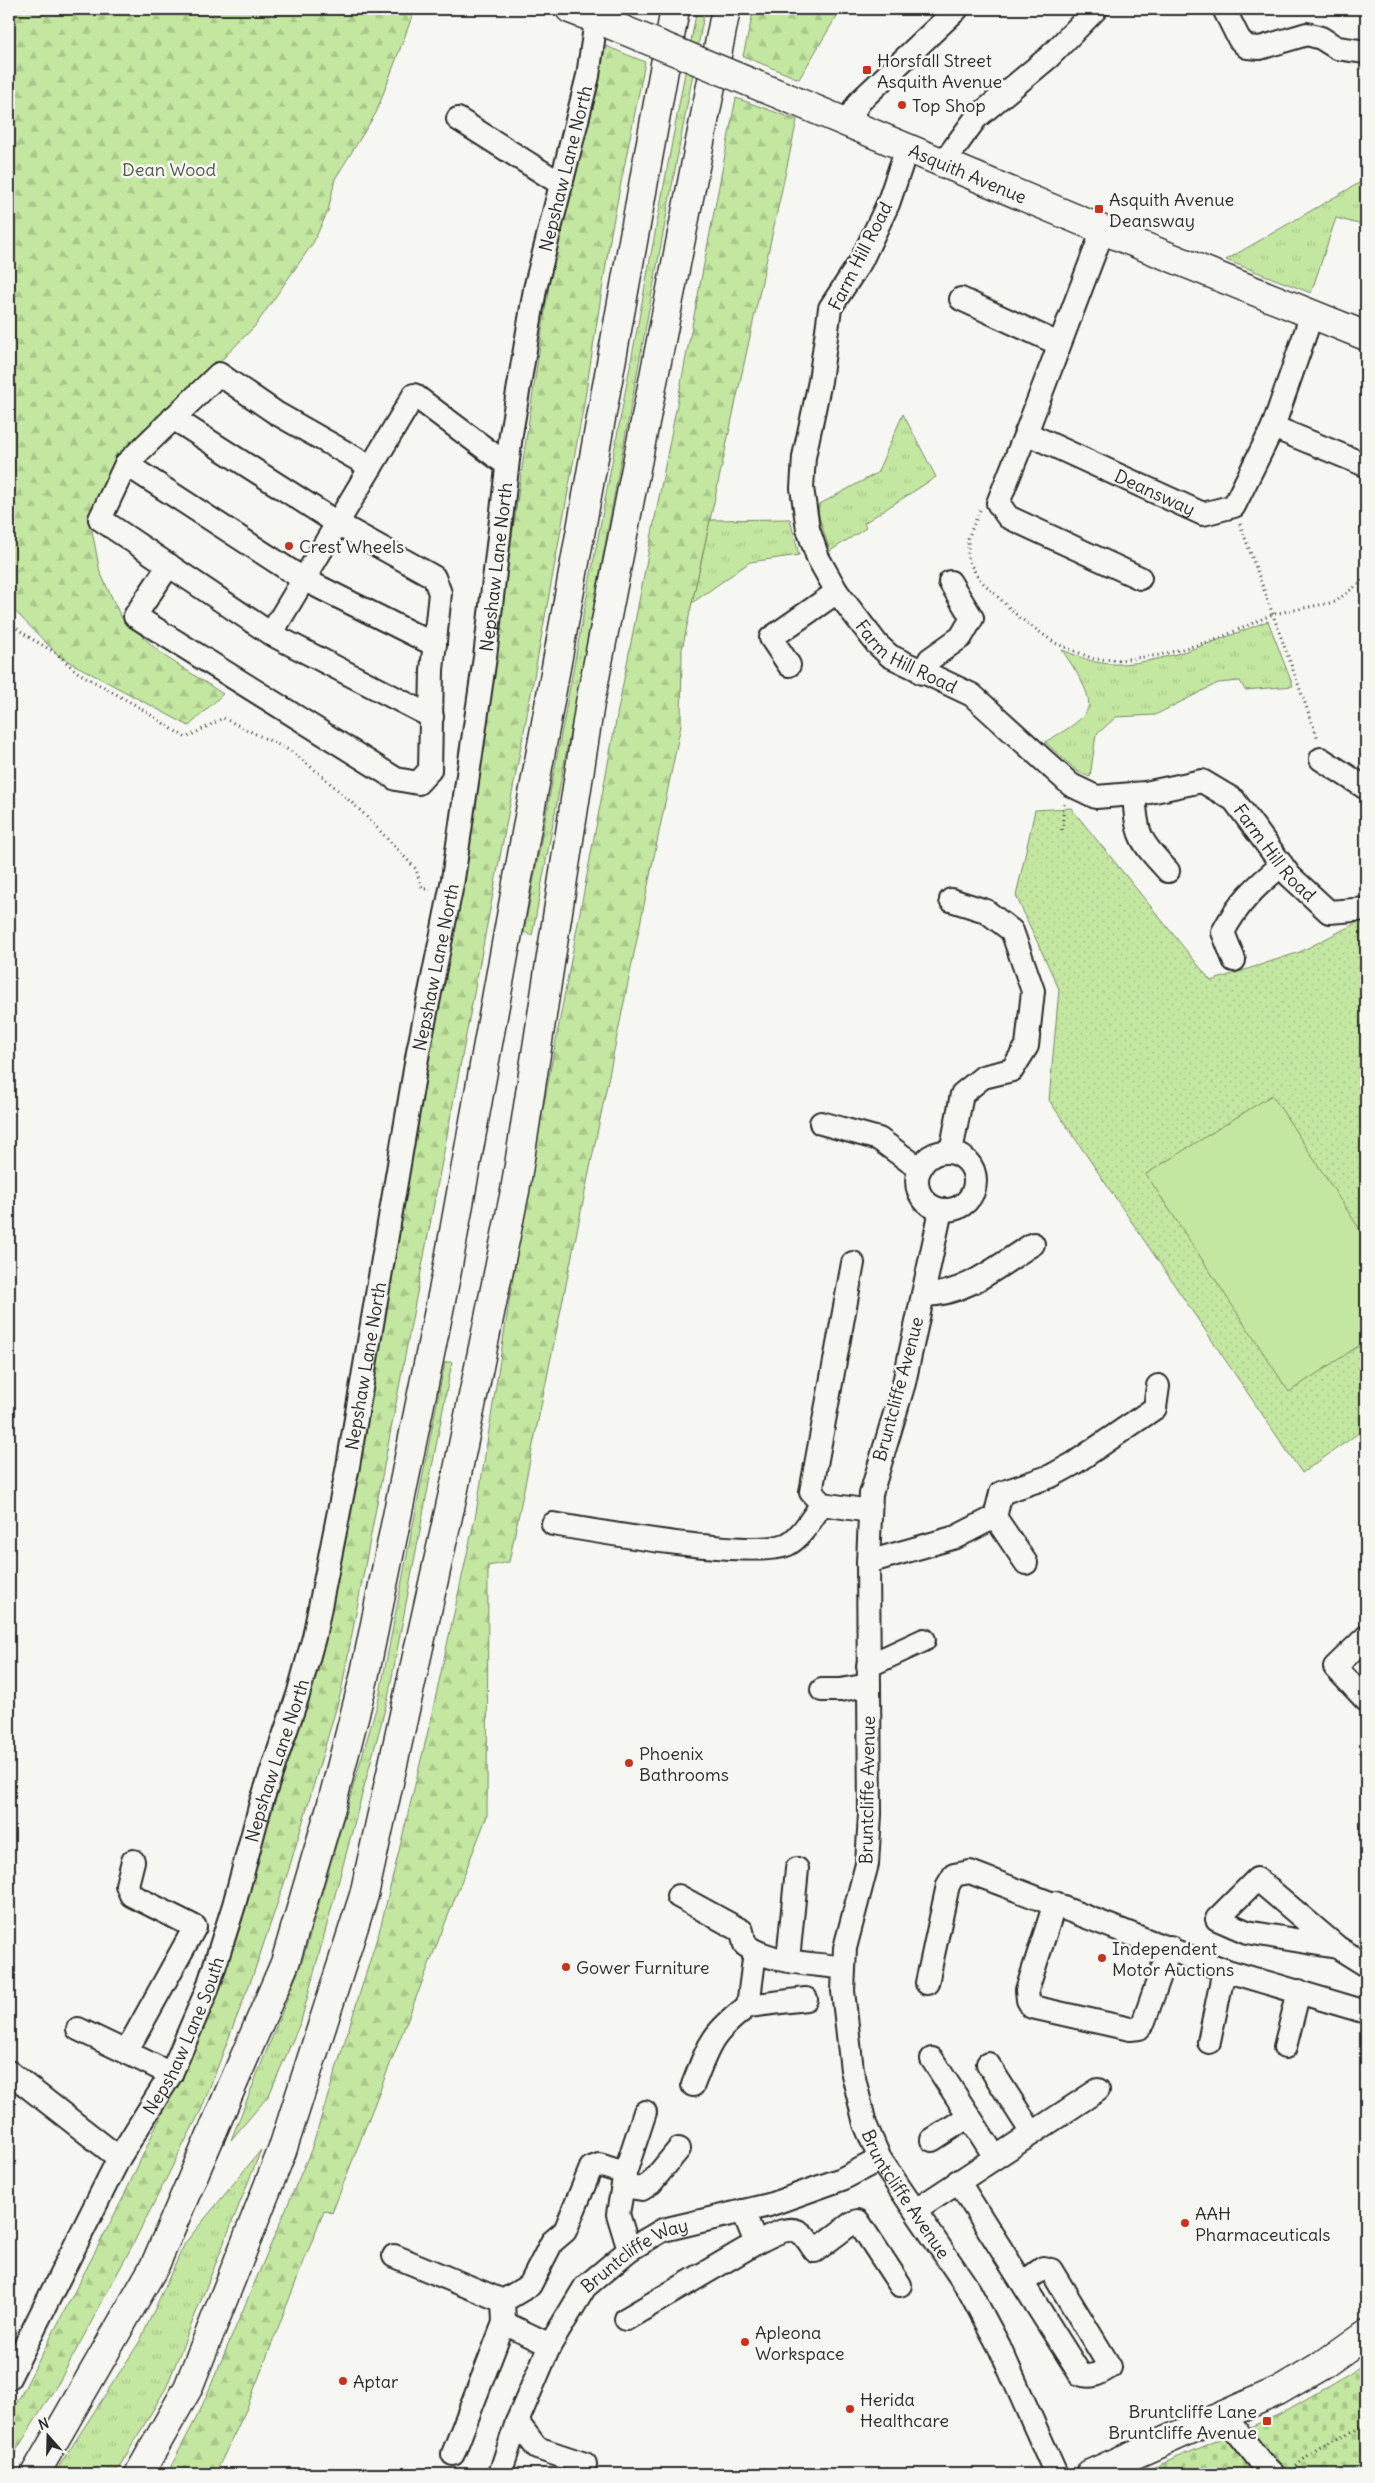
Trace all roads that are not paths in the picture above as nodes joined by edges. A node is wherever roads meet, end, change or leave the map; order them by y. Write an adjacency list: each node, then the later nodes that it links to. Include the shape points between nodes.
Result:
1 (570, 9): 7 (main road, Asquith Avenue)
2 (675, 9): 120 (main road, via 446,1276 364,1678 343,1761 284,1963 155,2265)
3 (726, 9): 121 (main road, via 590,703 515,1191 454,1489 364,1895 282,2151 188,2388)
4 (957, 9): 10 (street, via 860,101)
5 (1096, 9): 12 (street, via 1049,57 976,118)
6 (1224, 9): 8 (street, via 1239,39 1247,47 1260,48 1307,34 1337,48)
7 (603, 22): 10 (main road, Asquith Avenue, bridge); 13 (street, Nepshaw Lane North)
8 (1366, 52)
9 (458, 119): 13 (street)
10 (846, 123): 11 (main road, Asquith Avenue)
11 (907, 148): 12 (main road, Asquith Avenue); 31 (street, Farm Hill Road, via 888,204 861,261 830,308 820,381 804,457 802,488 808,529 818,558)
12 (944, 162): 14 (main road, Asquith Avenue)
13 (561, 184): 24 (street, Nepshaw Lane North, via 535,289)
14 (1103, 230): 16 (main road, Asquith Avenue); 18 (street)
15 (961, 298): 18 (street)
16 (1312, 314): 17 (main road, Asquith Avenue); 20 (street)
17 (1366, 336)
18 (1059, 344): 21 (street)
19 (173, 418): 22 (street); 25 (street, via 219,374 276,413); 26 (street)
20 (1273, 427): 21 (street, Deansway, via 1234,506 1203,514); 23 (street)
21 (1026, 433): 28 (street, via 990,503 1008,517)
22 (126, 464): 27 (street, via 100,519); 29 (street)
23 (1363, 464)
24 (507, 465): 25 (street, via 414,395); 68 (street, Nepshaw Lane North, via 485,656 450,894 418,1052 348,1466 314,1637 261,1804)
25 (371, 467): 26 (street)
26 (337, 523): 29 (street); 33 (street, via 434,577 440,593)
27 (169, 565): 32 (street); 36 (street, via 135,616 396,778 418,783 430,770)
28 (1140, 578)
29 (303, 580): 32 (street); 33 (street)
30 (950, 582): 35 (street, via 972,618 961,637 930,659)
31 (837, 592): 34 (street, via 771,638); 35 (street, Farm Hill Road, via 877,644 890,656)
32 (271, 634): 36 (street)
33 (435, 645): 36 (street)
34 (788, 665)
35 (922, 673): 39 (street, Farm Hill Road, via 972,695 1072,785 1096,797)
36 (432, 717)
37 (1321, 759): 38 (street)
38 (1366, 788)
39 (1134, 794): 40 (street, Farm Hill Road, via 1202,781 1234,800); 41 (street, via 1136,825 1142,842)
40 (1282, 865): 43 (street, Farm Hill Road, via 1329,912); 44 (street, via 1251,890 1223,932)
41 (1168, 871)
42 (951, 900): 46 (street, via 986,911 1012,931 1033,991 1027,1046 1012,1070 983,1077 962,1094)
43 (1366, 909)
44 (1234, 960)
45 (821, 1123): 47 (street, via 879,1140)
46 (951, 1152): 47 (street, via 929,1157); 48 (street, via 970,1164 975,1174 975,1186 963,1205 953,1210)
47 (920, 1169): 48 (street, via 917,1187 922,1198)
48 (941, 1210): 51 (street, Bruntcliffe Avenue)
49 (1032, 1244): 51 (street, via 961,1289 941,1295)
50 (853, 1263): 53 (street, via 811,1492)
51 (923, 1294): 54 (street, Bruntcliffe Avenue, via 904,1383 871,1494)
52 (1158, 1386): 55 (street, via 1155,1408 1073,1464 1051,1476 1001,1493)
53 (822, 1504): 54 (street); 56 (street, via 788,1544 769,1549 644,1538)
54 (870, 1511): 57 (street, Bruntcliffe Avenue)
55 (995, 1517): 57 (street, via 956,1537); 58 (street)
56 (553, 1524)
57 (868, 1562): 61 (street, Bruntcliffe Avenue)
58 (1026, 1562)
59 (1366, 1637): 63 (street, via 1335,1667)
60 (924, 1640): 61 (street)
61 (868, 1676): 62 (street, via 840,1690); 76 (street, Bruntcliffe Avenue, via 870,1814 867,1864)
62 (822, 1690)
63 (1366, 1700)
64 (133, 1861): 69 (street, via 127,1885 131,1895)
65 (797, 1869): 74 (street)
66 (678, 1896): 73 (street, via 742,1931 745,1945)
67 (1054, 1903): 71 (street); 71 (street, via 1027,1990 1032,2007 1130,2029 1139,2028 1144,2022); 78 (street, via 970,1872 954,1875 948,1885)
68 (234, 1905): 70 (street, Nepshaw Lane South)
69 (195, 1927): 70 (street); 86 (street)
70 (222, 1940): 90 (street, Nepshaw Lane South, via 206,1990)
71 (1170, 1947): 77 (street)
72 (1337, 1947): 72 (street, via 1247,1932 1217,1919 1257,1878); 75 (street)
73 (755, 1952): 74 (street); 81 (street)
74 (788, 1960): 76 (street)
75 (1366, 1965)
76 (844, 1968): 100 (street, Bruntcliffe Avenue, via 843,1991 852,2070 865,2124)
77 (1224, 1970): 79 (street); 84 (street)
78 (927, 1983)
79 (1299, 1992): 82 (street); 85 (street)
80 (806, 1999): 81 (street)
81 (748, 2006): 91 (street, via 725,2024 708,2046)
82 (1366, 2012)
83 (78, 2029): 86 (street)
84 (1210, 2042)
85 (1284, 2047)
86 (126, 2052): 90 (street)
87 (932, 2059): 94 (street)
88 (988, 2064): 95 (street)
89 (9, 2072): 99 (street)
90 (171, 2074): 99 (street, Nepshaw Lane South)
91 (693, 2085)
92 (1098, 2090): 95 (street)
93 (645, 2112): 101 (street)
94 (969, 2116): 96 (street); 98 (street)
95 (1032, 2133): 98 (street)
96 (932, 2140)
97 (679, 2149): 101 (street, via 651,2183 642,2189)
98 (995, 2157): 102 (street)
99 (119, 2158): 115 (street, Nepshaw Lane South)
100 (880, 2159): 103 (street, Bruntcliffe Avenue); 104 (street, Bruntcliffe Way, via 842,2179)
101 (624, 2179): 106 (street, via 618,2214); 110 (street, via 599,2165 591,2168 565,2231 552,2242 530,2285)
102 (958, 2181): 103 (street); 108 (street)
103 (916, 2210): 123 (street, Bruntcliffe Avenue, via 969,2290 999,2346)
104 (743, 2211): 105 (street); 106 (street, Bruntcliffe Way, via 663,2230)
105 (756, 2243): 109 (street, via 794,2229 815,2251 858,2221); 111 (street)
106 (629, 2250): 114 (street, Bruntcliffe Way, via 585,2287)
107 (394, 2256): 110 (street)
108 (1024, 2282): 108 (street, via 1080,2374 1087,2377 1097,2375 1110,2367 1051,2270 1043,2268)
109 (900, 2284)
110 (504, 2301): 112 (street)
111 (626, 2320)
112 (504, 2323): 114 (street); 118 (street)
113 (1366, 2334): 116 (main road, via 1278,2391)
114 (550, 2345): 117 (street, Bruntcliffe Way)
115 (9, 2378)
116 (1224, 2415): 124 (main road); 125 (street)
117 (518, 2422): 119 (street, via 537,2448); 122 (street, Bruntcliffe Way)
118 (453, 2454)
119 (586, 2464)
120 (35, 2474)
121 (139, 2474)
122 (500, 2474)
123 (1056, 2474)
124 (1090, 2474)
125 (1273, 2474)

